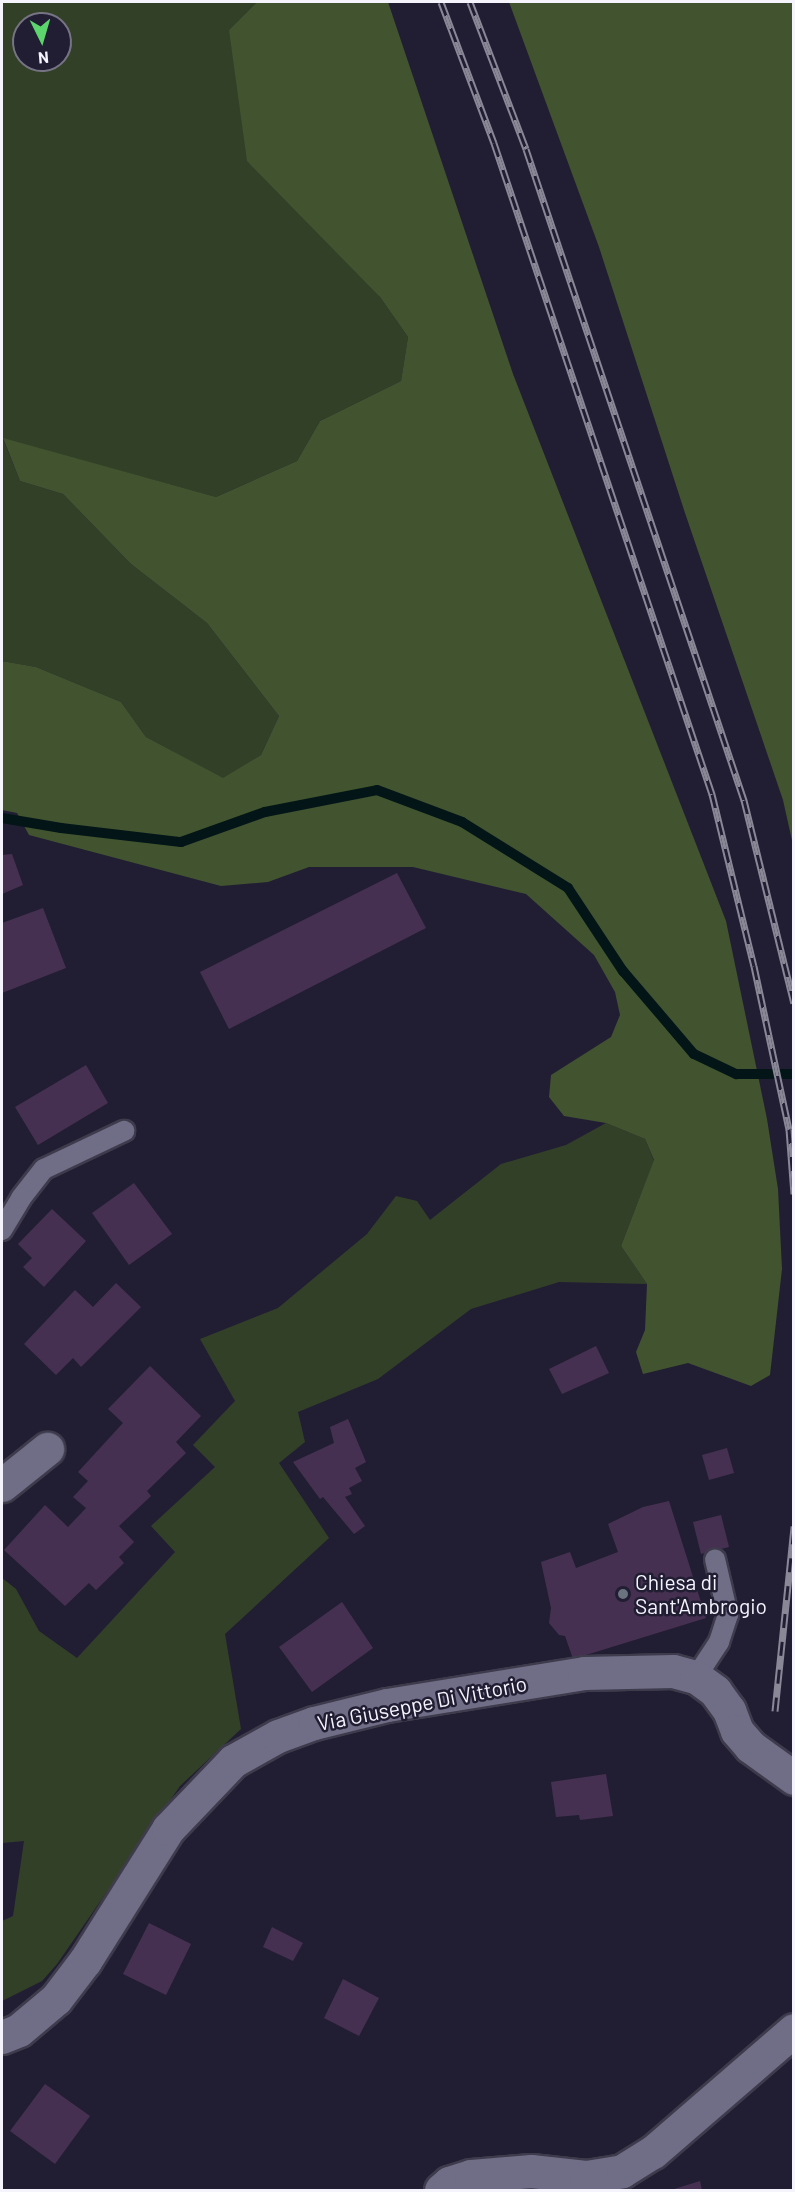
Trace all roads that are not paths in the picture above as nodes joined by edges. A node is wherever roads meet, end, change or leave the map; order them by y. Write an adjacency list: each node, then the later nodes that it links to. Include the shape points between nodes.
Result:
1 (124, 1131): 2 (lane, via 44,1169)
2 (2, 1230)
3 (47, 1449): 4 (street)
4 (2, 1485)
5 (715, 1559): 6 (lane, via 728,1615 719,1642)
6 (696, 1677): 7 (street, Via Giuseppe Di Vittorio, via 716,1691 737,1731 751,1747); 9 (street, Via Giuseppe Di Vittorio, via 673,1671 584,1673 387,1705 278,1736 233,1761 168,1829 85,1961 56,1999 19,2030)
7 (794, 1778)
8 (794, 2030): 10 (street, via 653,2152 622,2171 585,2177 531,2171 471,2176)
9 (2, 2037)
10 (441, 2190)

